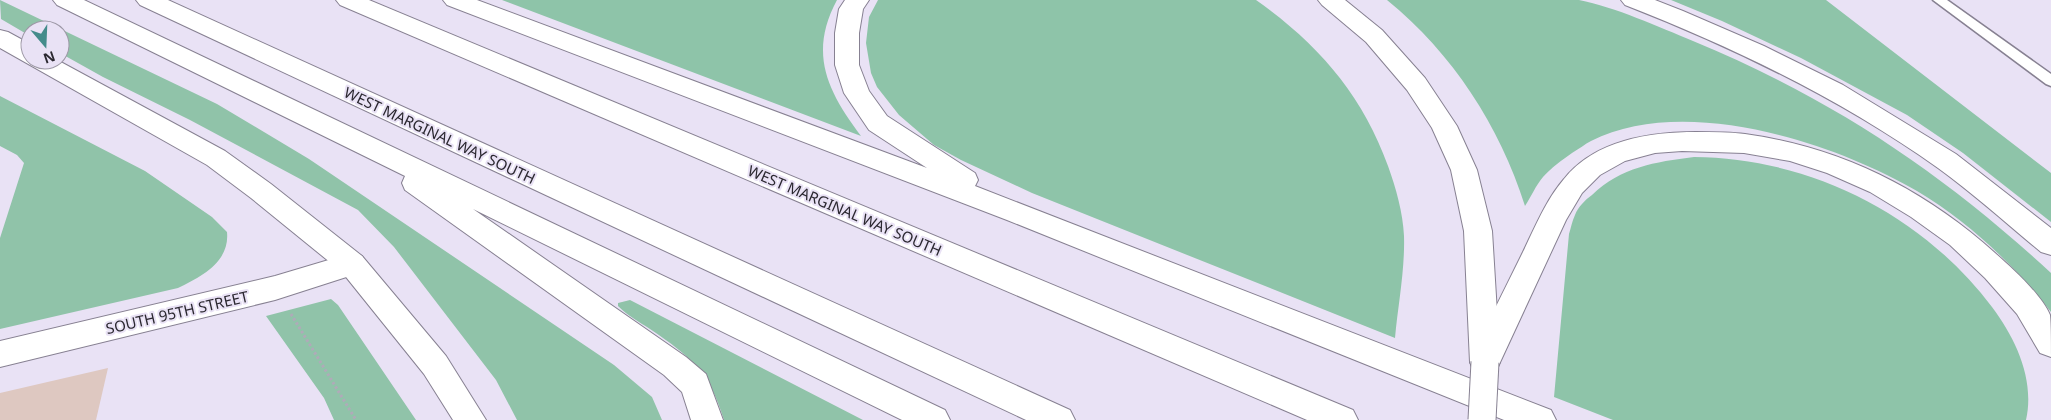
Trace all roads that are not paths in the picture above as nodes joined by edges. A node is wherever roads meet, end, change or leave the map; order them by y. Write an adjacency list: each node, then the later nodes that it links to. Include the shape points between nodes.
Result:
1 (65, 0): 13 (main road)
2 (148, 0): 23 (main road, WEST MARGINAL WAY SOUTH)
3 (348, 0): 24 (main road, WEST MARGINAL WAY SOUTH)
4 (455, 0): 14 (main road)
5 (857, 0): 14 (main road, via 851,9 847,65 857,93 878,123)
6 (1330, 0): 19 (main road, via 1374,36 1416,84 1444,126 1464,170 1478,231)
7 (1634, 0): 15 (main road, via 1758,50 1835,90 1948,162)
8 (1939, 0): 12 (lane)
9 (0, 38): 10 (main road)
10 (20, 49)
11 (56, 70): 16 (main road, via 216,158)
12 (2051, 81)
13 (346, 135): 21 (main road, via 676,366 695,384); 22 (main road)
14 (1017, 213): 26 (main road)
15 (2051, 244)
16 (352, 264): 18 (main road, SOUTH 95TH STREET, via 275,288); 20 (main road, via 430,358)
17 (2051, 344): 19 (main road, via 2028,306 1988,261 1905,197 1822,160 1773,147 1719,140 1668,141 1624,149 1590,169 1564,198)
18 (0, 354)
19 (1485, 362): 25 (main road, bridge)
20 (470, 420)
21 (707, 420)
22 (934, 420)
23 (1059, 420)
24 (1342, 420)
25 (1482, 420)
26 (1540, 420)

